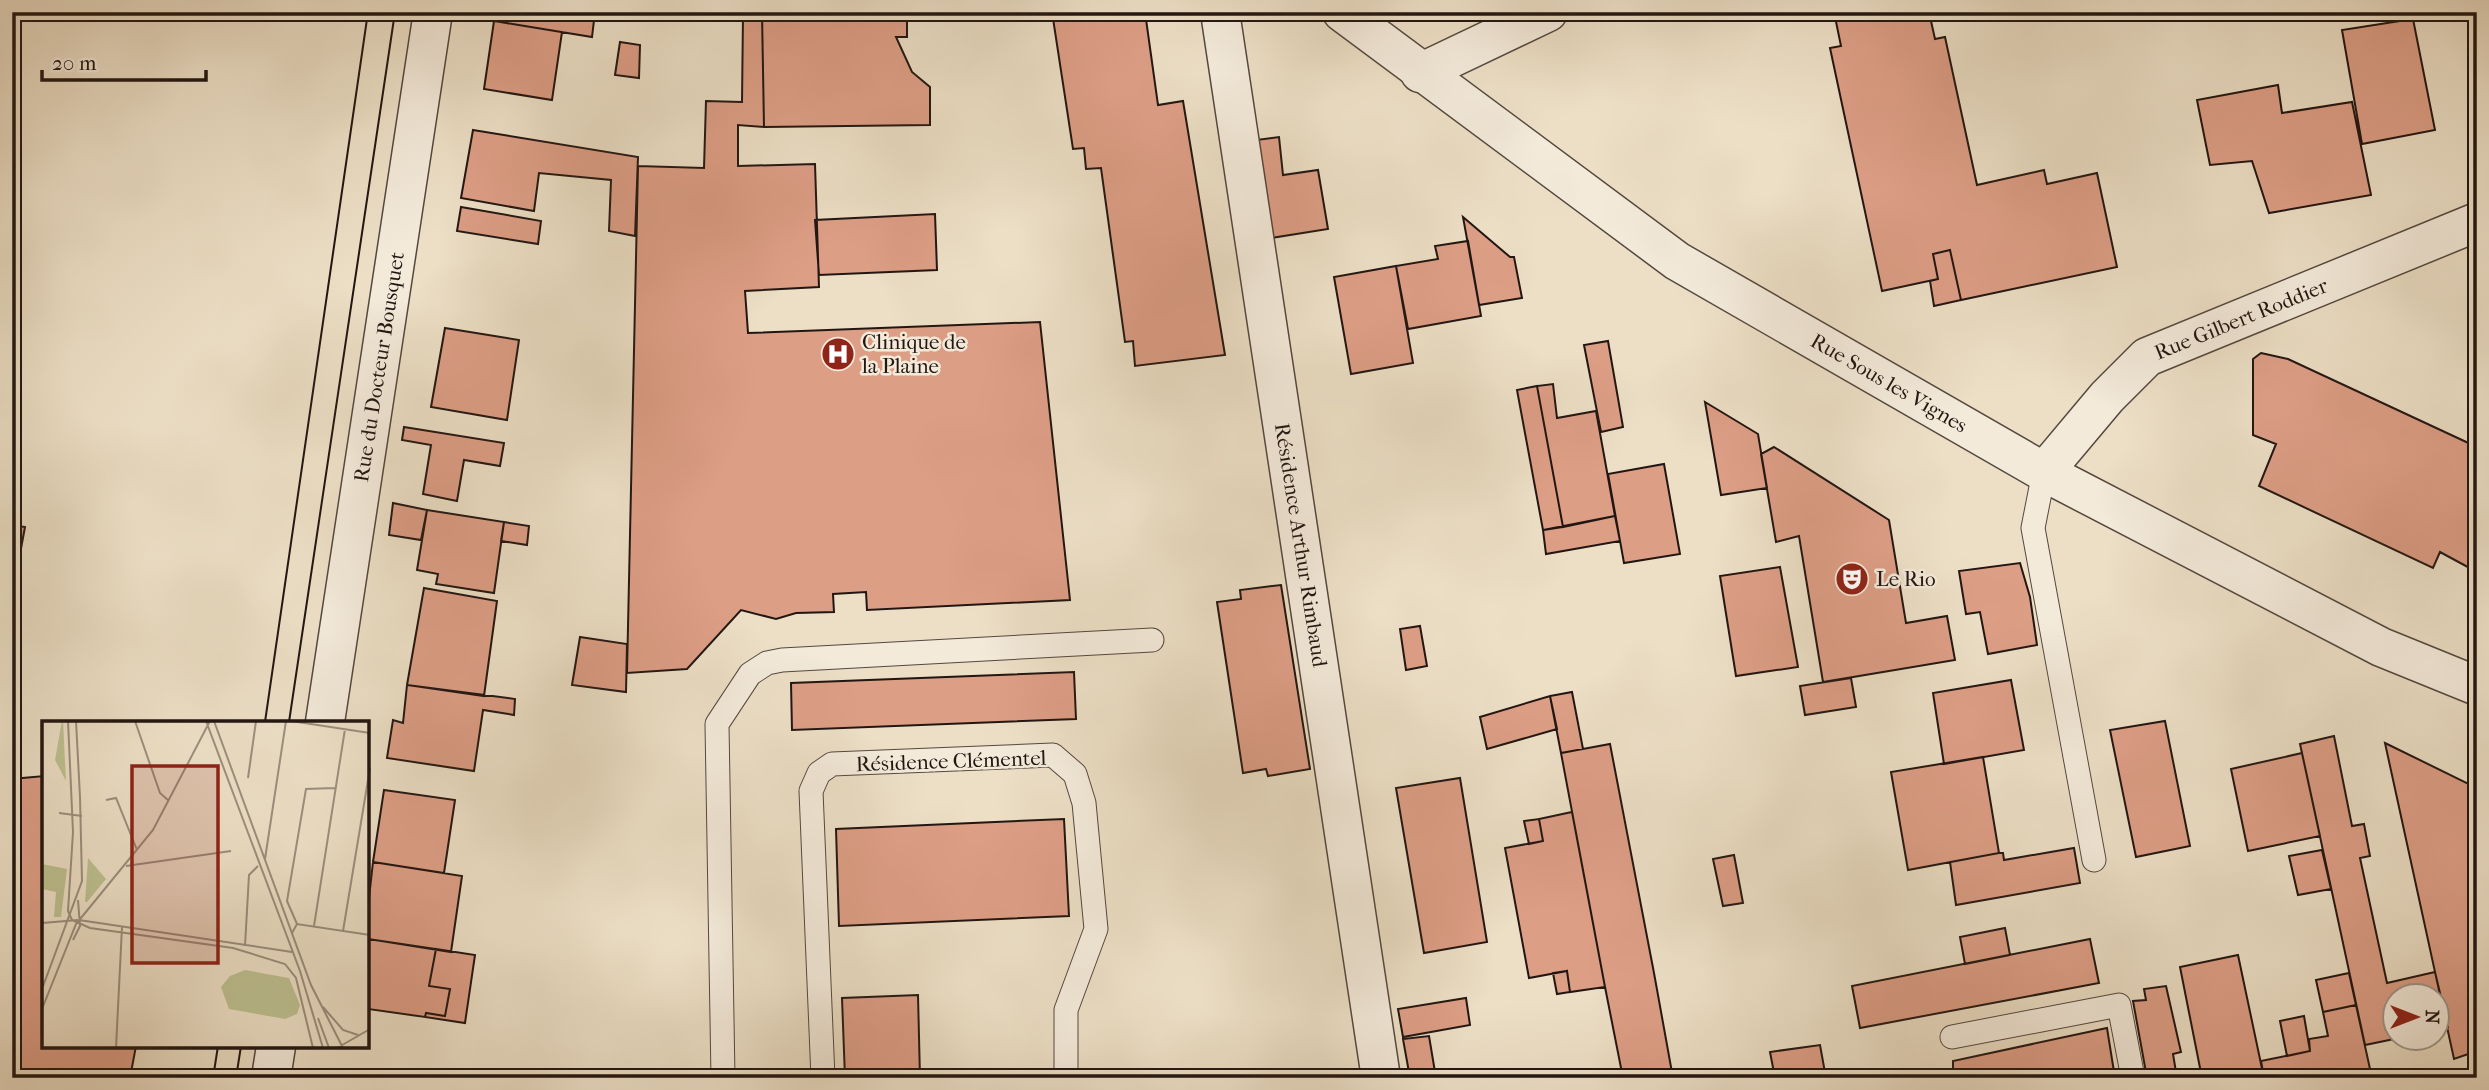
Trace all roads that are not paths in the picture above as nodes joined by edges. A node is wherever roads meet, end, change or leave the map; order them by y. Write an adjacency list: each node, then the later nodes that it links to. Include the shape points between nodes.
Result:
1 (433, 12): 10 (street, Rue du Docteur Bousquet)
2 (1220, 12): 18 (street, Résidence Arthur Rimbaud)
3 (1342, 12): 5 (street, Rue Sous les Vignes)
4 (1548, 12): 5 (street)
5 (1420, 73): 7 (street, Rue Sous les Vignes, via 1677,261)
6 (2477, 222): 7 (street, Rue Gilbert Roddier, via 2147,357)
7 (2045, 472): 9 (street, Rue Sous les Vignes, via 2381,648); 11 (lane, via 2034,527)
8 (1152, 640): 15 (lane, via 782,660 750,674 717,724)
9 (2477, 686)
10 (325, 721)
11 (2094, 860)
12 (1952, 1037): 19 (lane, via 2119,1005)
13 (276, 1048): 14 (street)
14 (271, 1078)
15 (723, 1078)
16 (823, 1078): 17 (lane, Résidence Clémentel, via 811,791 819,773 832,764 1053,755 1075,774 1084,803 1096,929 1066,1010)
17 (1066, 1078)
18 (1381, 1078)
19 (2133, 1078)

